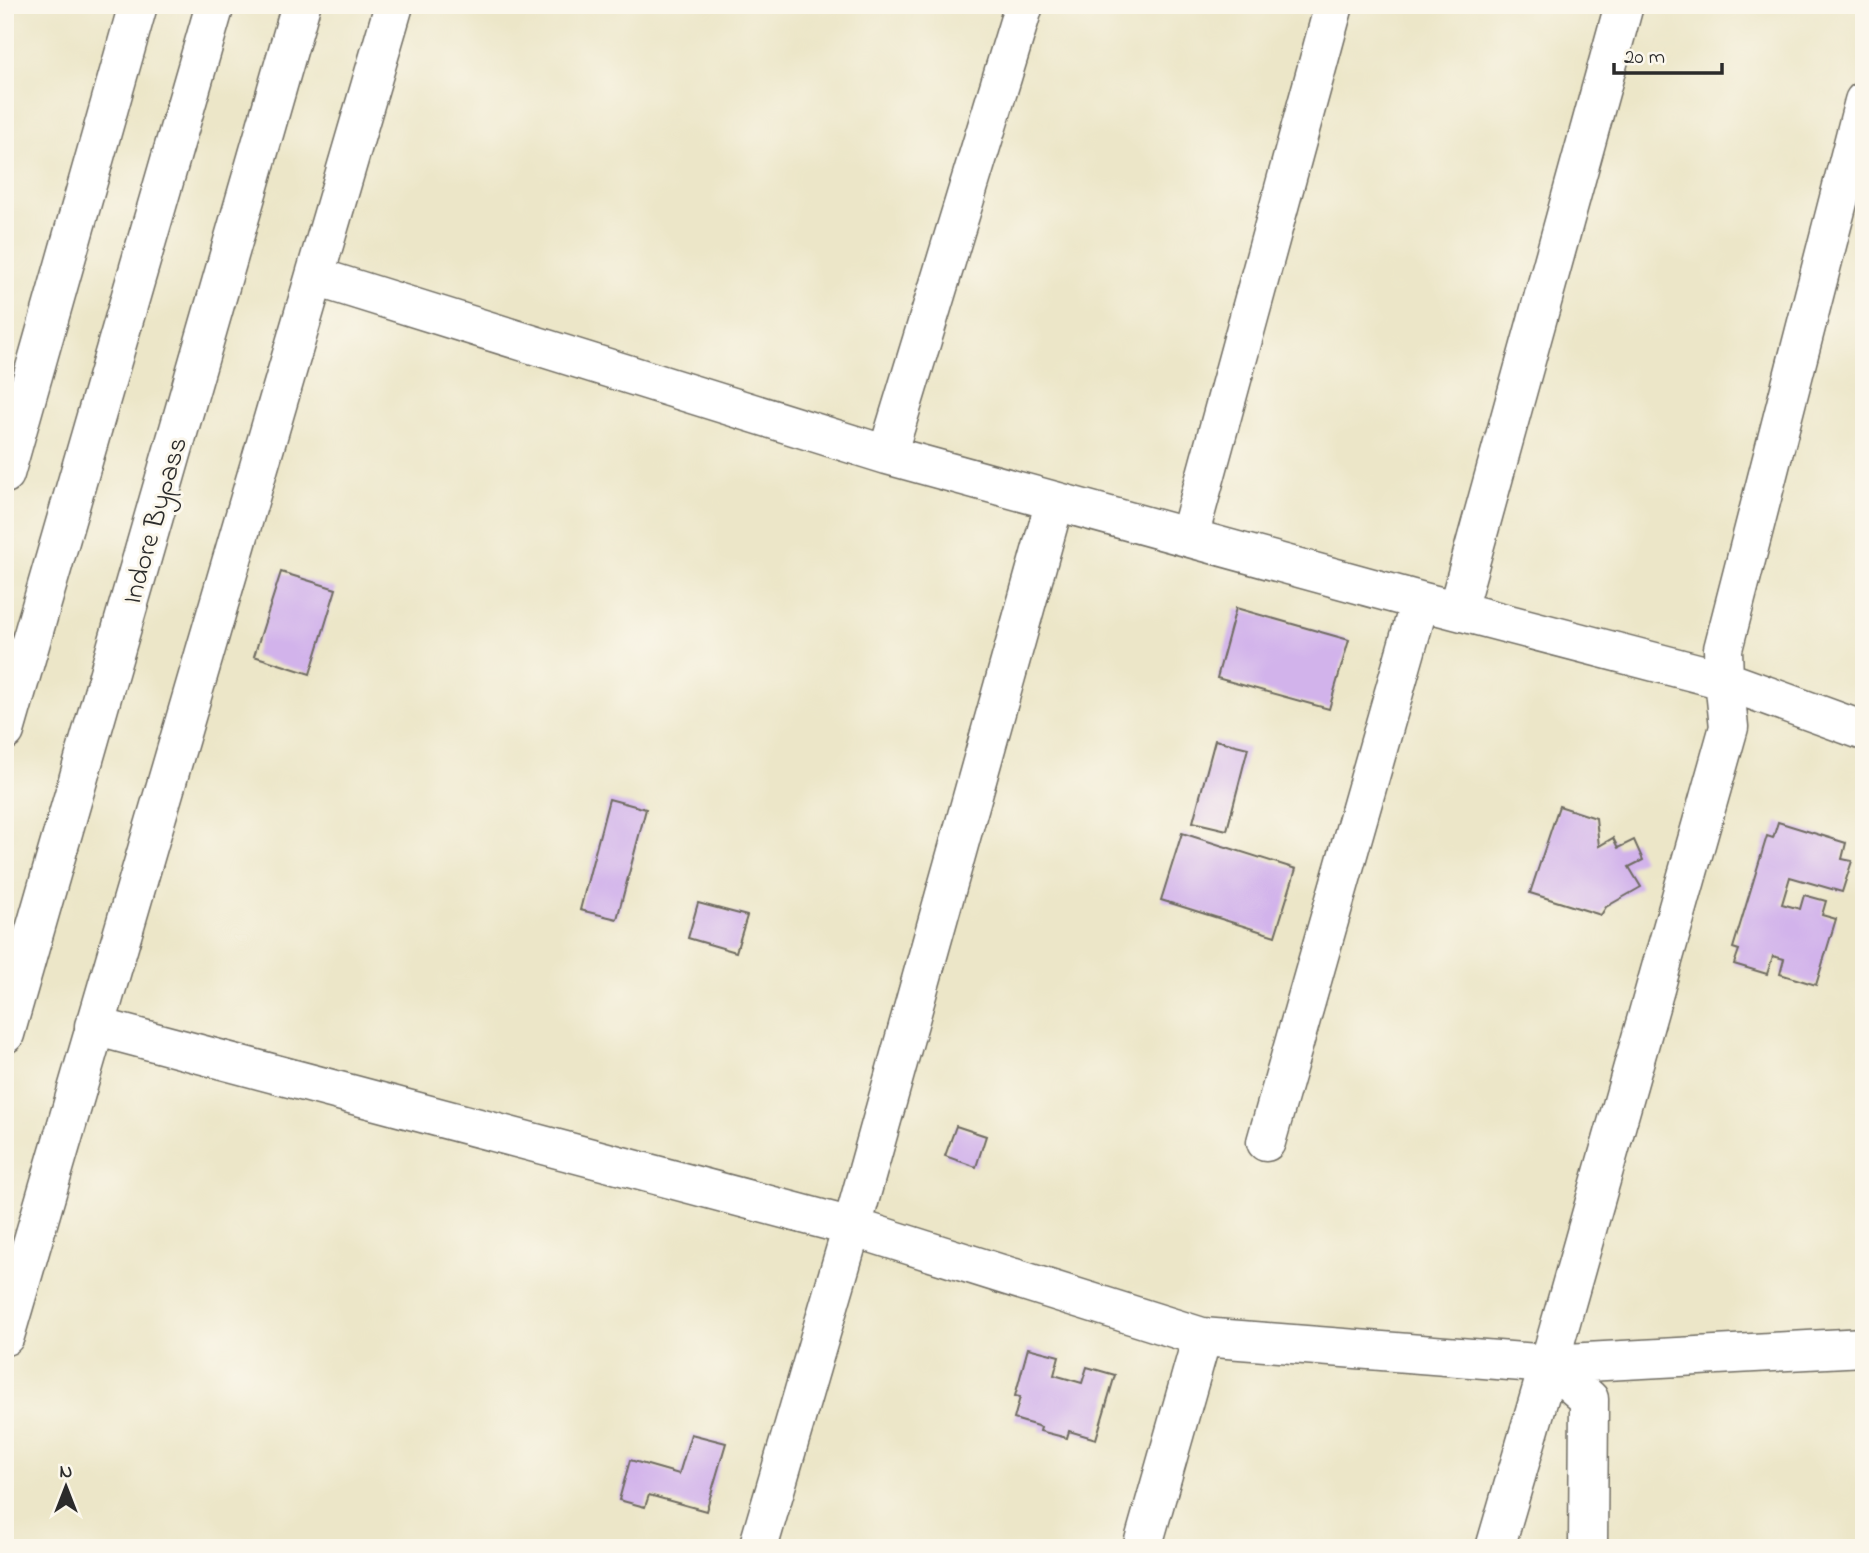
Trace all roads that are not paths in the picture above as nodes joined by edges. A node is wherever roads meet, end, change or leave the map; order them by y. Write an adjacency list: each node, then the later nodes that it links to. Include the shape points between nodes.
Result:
1 (138, 5): 11 (main road)
2 (215, 5): 17 (main road)
3 (301, 5): 20 (main road, Indore Bypass)
4 (394, 5): 9 (main road)
5 (1024, 5): 10 (main road)
6 (1334, 5): 13 (main road)
7 (1624, 5): 15 (main road)
8 (1864, 102): 16 (main road, via 1723,649)
9 (316, 277): 10 (main road); 19 (main road)
10 (887, 455): 12 (main road)
11 (5, 474)
12 (1055, 500): 13 (main road); 22 (main road)
13 (1189, 537): 14 (main road)
14 (1420, 601): 15 (main road); 21 (main road)
15 (1457, 610): 16 (main road)
16 (1724, 680): 18 (main road); 26 (main road, via 1729,727)
17 (5, 731)
18 (1864, 731)
19 (94, 1026): 22 (main road); 23 (main road)
20 (5, 1034)
21 (1266, 1142)
22 (852, 1227): 24 (main road); 27 (main road)
23 (5, 1336)
24 (1202, 1337): 26 (main road); 28 (main road)
25 (1864, 1347): 26 (main road)
26 (1549, 1364): 29 (main road); 30 (main road, via 1589,1399)
27 (758, 1548)
28 (1142, 1548)
29 (1495, 1548)
30 (1588, 1548)

